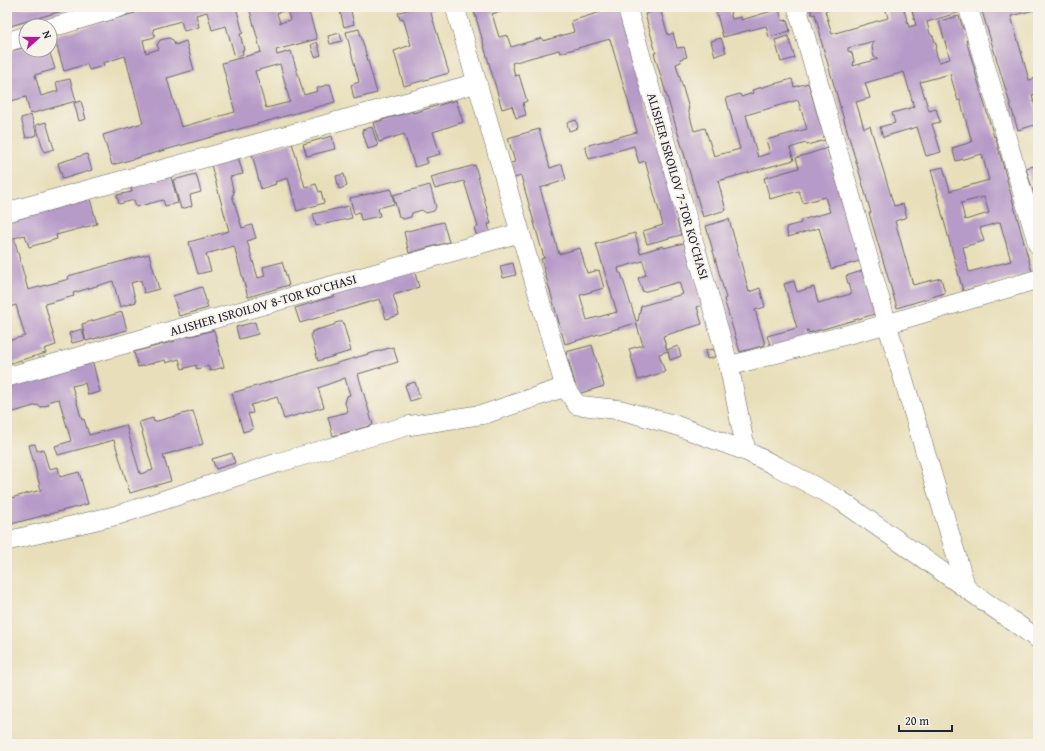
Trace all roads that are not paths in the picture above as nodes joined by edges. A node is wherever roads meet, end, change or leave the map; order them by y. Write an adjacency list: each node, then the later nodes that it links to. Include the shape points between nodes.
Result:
1 (121, 7): 6 (street)
2 (454, 7): 9 (street)
3 (627, 7): 15 (street, ALISHER ISROILOV 7-TOR KO‘CHASI)
4 (797, 7): 14 (street)
5 (968, 7): 12 (street)
6 (58, 26)
7 (18, 39): 8 (street)
8 (7, 42)
9 (477, 83): 10 (street); 11 (street)
10 (7, 212)
11 (519, 233): 16 (street, ALISHER ISROILOV 8-TOR KO‘CHASI); 17 (street)
12 (1038, 245)
13 (1038, 279): 14 (street)
14 (886, 324): 15 (street); 20 (street)
15 (729, 366): 18 (street, ALISHER ISROILOV 7-TOR KO‘CHASI)
16 (7, 377)
17 (565, 387): 18 (street, via 577,405 621,410 675,424); 19 (street, via 485,414 407,426 277,463 118,515)
18 (746, 451): 20 (street, via 840,500)
19 (7, 541)
20 (966, 588): 21 (street)
21 (1038, 639)

